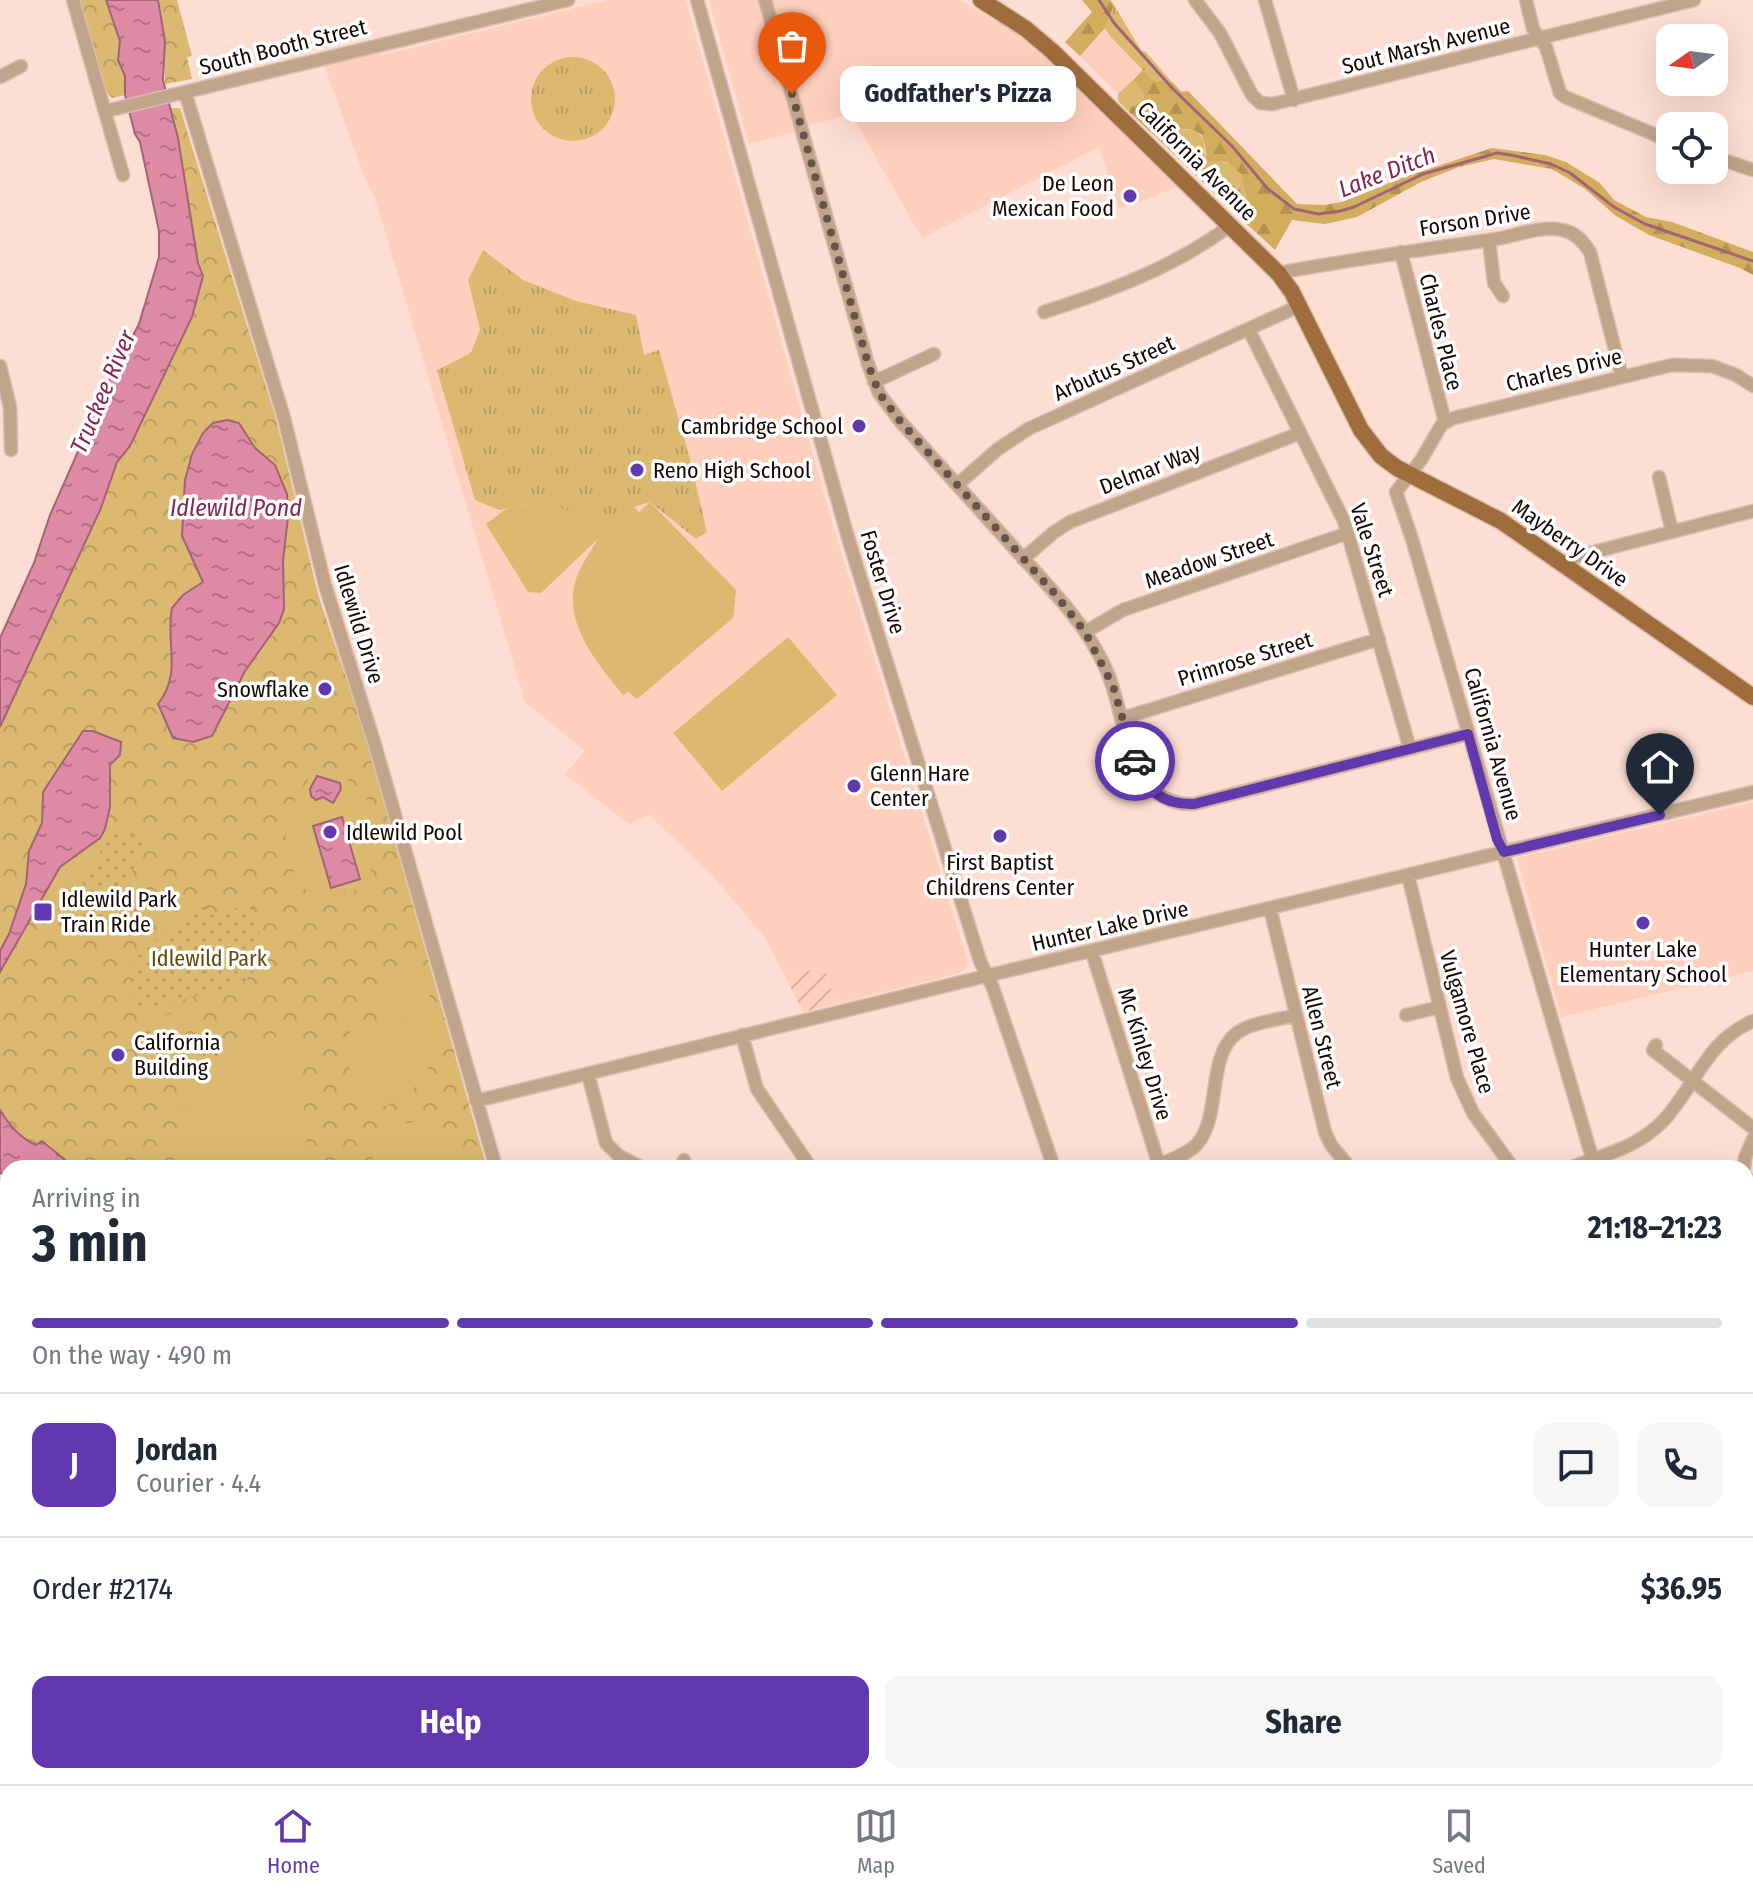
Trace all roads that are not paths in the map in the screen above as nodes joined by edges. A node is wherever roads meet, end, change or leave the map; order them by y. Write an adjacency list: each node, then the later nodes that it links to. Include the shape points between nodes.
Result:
1 (73, 0): 15 (street)
2 (568, 0): 13 (street, South Booth Street)
3 (697, 0): 56 (street, Foster Drive, via 860,576)
4 (765, 0): 31 (street)
5 (981, 0): 20 (main road, California Avenue, via 1052,51)
6 (1195, 0): 14 (street, Sout Marsh Avenue, via 1220,33 1252,95 1260,103)
7 (1265, 0): 14 (street)
8 (1526, 0): 10 (street)
9 (1694, 0): 10 (street, Sout Marsh Avenue)
10 (1539, 38): 14 (street, Sout Marsh Avenue); 16 (street, via 1556,87 1565,97)
11 (21, 66): 12 (street)
12 (0, 77)
13 (181, 93): 15 (street, South Booth Street); 65 (street, Idlewild Drive, via 276,392 325,585)
14 (1294, 100)
15 (110, 110): 19 (street)
16 (1656, 135)
17 (1728, 162): 18 (street)
18 (1753, 170)
19 (123, 175)
20 (1231, 225): 23 (main road, California Avenue); 26 (street, via 1139,279)
21 (1489, 240): 22 (street, Forson Drive); 24 (street, via 1494,283); 30 (street, Forson Drive, via 1552,229 1581,239 1595,268)
22 (1401, 252): 23 (street, Forson Drive); 33 (street, Charles Place)
23 (1278, 273): 25 (main road, California Avenue)
24 (1503, 296)
25 (1299, 306): 27 (street, Arbutus Street); 34 (main road, California Avenue)
26 (1044, 312)
27 (1249, 330): 35 (street, Vale Street); 39 (street, Arbutus Street, via 1028,429)
28 (934, 354): 31 (street)
29 (0, 366): 36 (street, via 10,407)
30 (1622, 377): 32 (street, Charles Drive, via 1698,364); 33 (street, Charles Drive)
31 (874, 382): 39 (street)
32 (1752, 383)
33 (1445, 422): 37 (street)
34 (1361, 430): 37 (main road, Mayberry Drive, via 1381,456)
35 (1300, 433): 42 (street, Vale Street); 43 (street, Delmar Way, via 1070,522)
36 (11, 450)
37 (1409, 474): 44 (main road, Mayberry Drive, via 1501,521); 49 (street, California Avenue, via 1396,492 1397,501)
38 (1659, 477): 41 (street)
39 (957, 485): 43 (street)
40 (1753, 511): 41 (street)
41 (1672, 532): 44 (street)
42 (1348, 533): 45 (street, Meadow Street, via 1123,610); 46 (street, Vale Street)
43 (1023, 559): 45 (street)
44 (1562, 564): 47 (main road, Mayberry Drive)
45 (1085, 632): 48 (street, via 1106,668)
46 (1379, 639): 48 (street, Primrose Street); 50 (street, Vale Street)
47 (1753, 697)
48 (1123, 718): 50 (street, via 1145,784 1161,798 1183,805)
49 (1468, 734): 50 (street); 52 (street, California Avenue)
50 (1410, 749)
51 (1753, 792): 52 (street, Hunter Lake Drive)
52 (1504, 852): 53 (street, Hunter Lake Drive); 76 (street, California Avenue)
53 (1408, 875): 54 (street, Hunter Lake Drive); 57 (street, Vulgamore Place)
54 (1270, 908): 55 (street, Hunter Lake Drive); 58 (street, Allen Street)
55 (1092, 952): 56 (street, Hunter Lake Drive); 72 (street, Mc Kinley Drive)
56 (986, 976): 61 (street, Hunter Lake Drive); 71 (street, Foster Drive)
57 (1440, 1007): 59 (street); 75 (street, Vulgamore Place, via 1464,1096)
58 (1296, 1015): 73 (street, via 1232,1037 1222,1053 1203,1136); 74 (street, Allen Street, via 1327,1137)
59 (1406, 1015)
60 (1753, 1021): 64 (street, via 1719,1043)
61 (742, 1035): 63 (street, Hunter Lake Drive); 70 (street, via 757,1089)
62 (1656, 1045): 64 (street, via 1653,1050)
63 (588, 1074): 65 (street, Hunter Lake Drive); 69 (street, via 606,1143)
64 (1691, 1080): 66 (street); 77 (street, via 1651,1132)
65 (476, 1101): 68 (street, Idlewild Drive)
66 (1753, 1128)
67 (1753, 1139): 78 (street)
68 (494, 1160)
69 (627, 1160)
70 (806, 1160)
71 (1051, 1160)
72 (1158, 1160)
73 (1172, 1160)
74 (1344, 1160)
75 (1507, 1160)
76 (1592, 1160)
77 (1601, 1160)
78 (1745, 1160)

